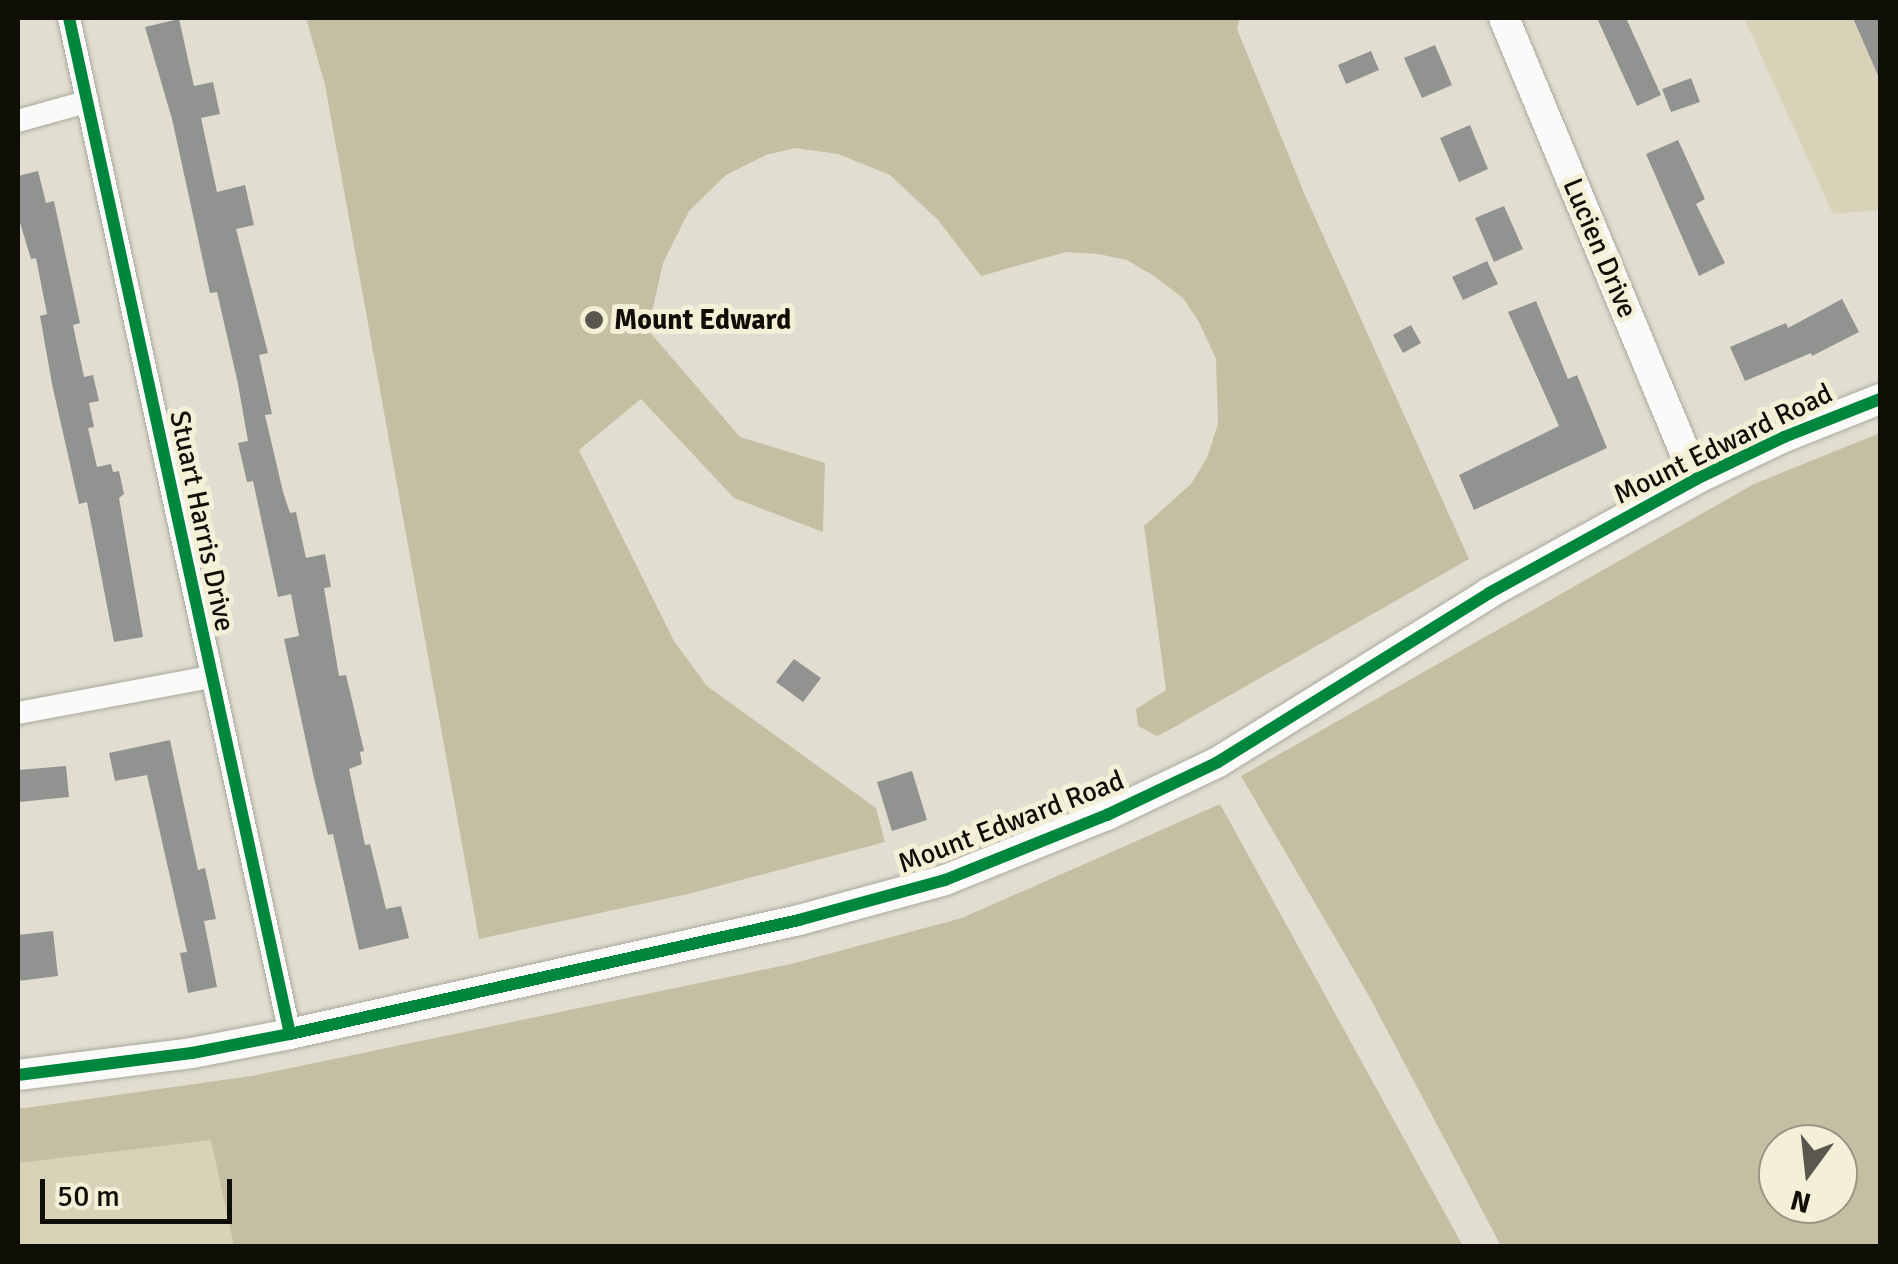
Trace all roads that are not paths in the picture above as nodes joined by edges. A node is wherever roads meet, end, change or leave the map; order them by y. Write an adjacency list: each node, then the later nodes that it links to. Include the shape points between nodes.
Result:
1 (69, 18): 3 (street, Stuart Harris Drive)
2 (1504, 18): 6 (street, Lucien Drive)
3 (86, 102): 4 (street); 7 (street, Stuart Harris Drive)
4 (18, 121)
5 (1880, 399): 6 (street, Mount Edward Road)
6 (1696, 479): 9 (street, Mount Edward Road, via 1489,593 1218,762 1018,852 945,880 799,920)
7 (210, 677): 8 (street); 9 (street, Stuart Harris Drive)
8 (18, 713)
9 (290, 1034): 10 (street, Mount Edward Road)
10 (18, 1075)

